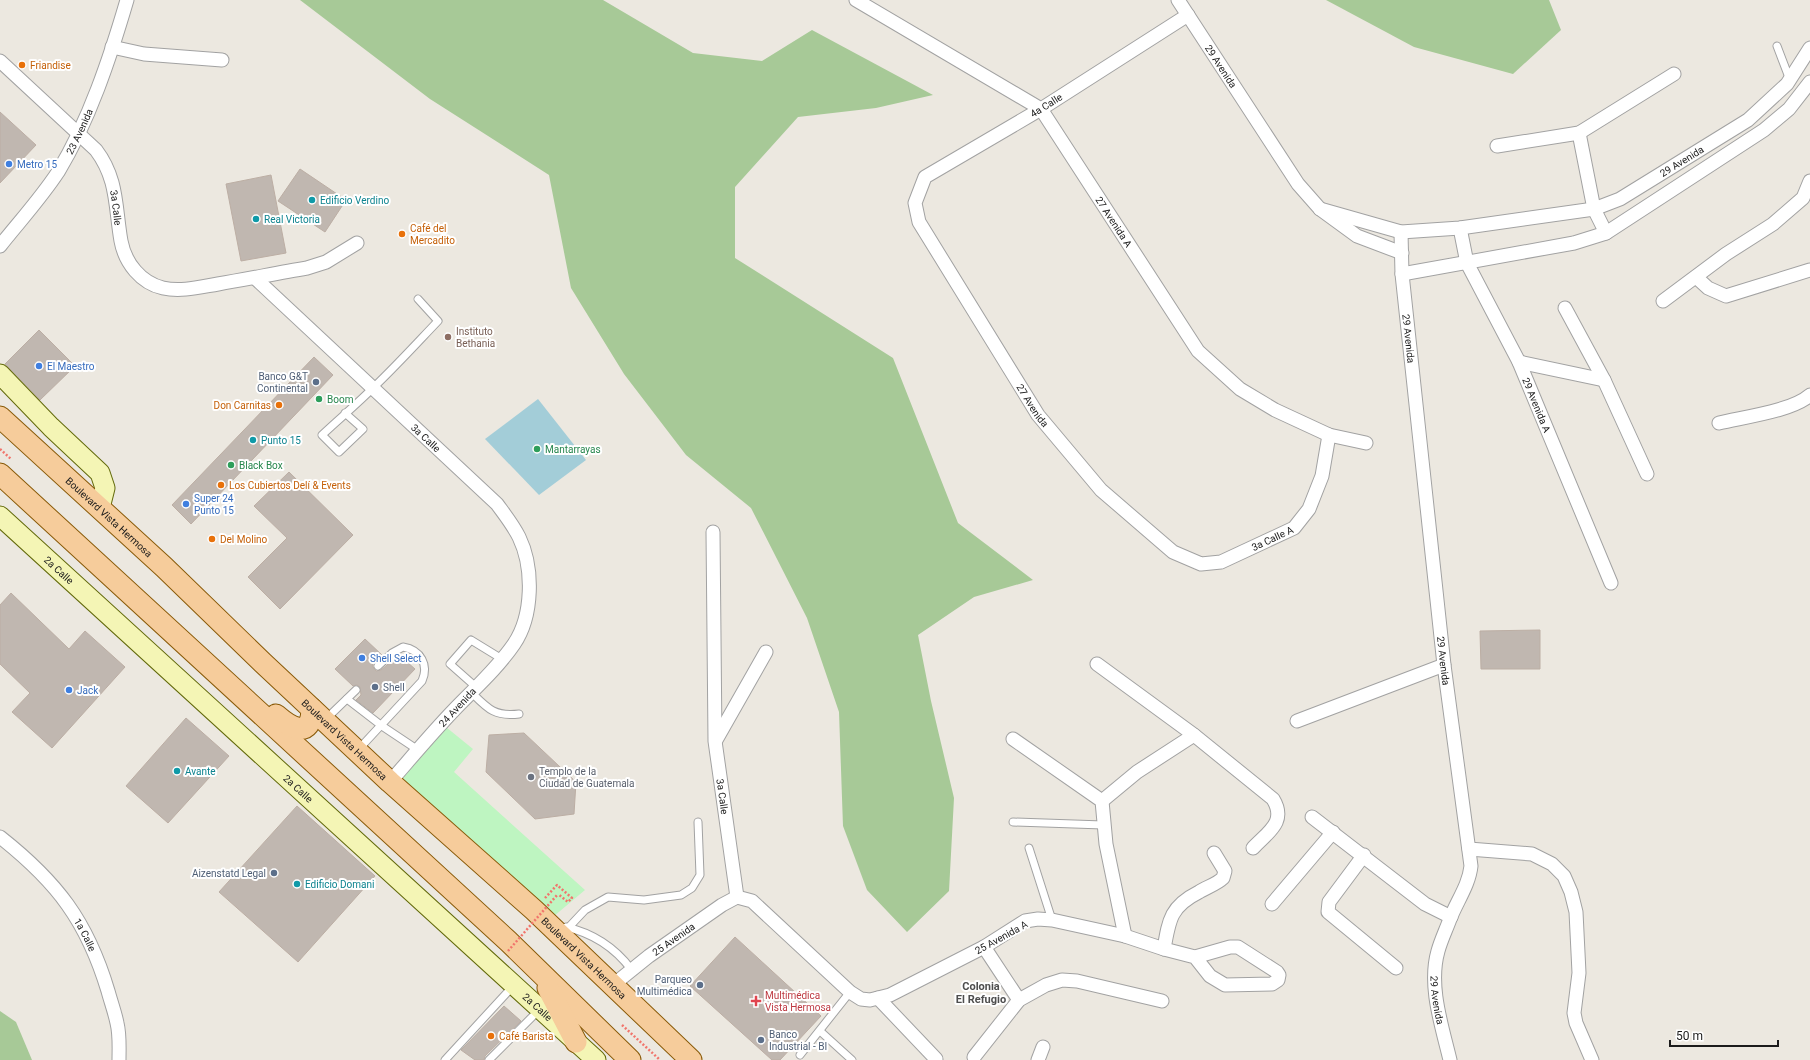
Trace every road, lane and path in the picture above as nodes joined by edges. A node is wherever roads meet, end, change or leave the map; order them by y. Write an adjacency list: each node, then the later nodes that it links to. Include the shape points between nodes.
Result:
1 (127, 0): 8 (street, 23 Avenida)
2 (856, 0): 5 (street, 27 Avenida A)
3 (882, 0): 5 (street)
4 (1178, 0): 6 (street, 29 Avenida)
5 (870, 8): 15 (street, 27 Avenida A)
6 (1188, 14): 15 (street, 4a Calle); 21 (street, 29 Avenida, via 1294,178)
7 (1777, 46): 13 (lane)
8 (112, 47): 10 (street, via 144,54); 17 (street, 23 Avenida)
9 (1810, 48): 13 (street, 29 Avenida)
10 (222, 60)
11 (0, 61): 17 (street, 3a Calle)
12 (1674, 74): 16 (street)
13 (1790, 80): 22 (street, 29 Avenida, via 1748,120 1620,199)
14 (1810, 82): 25 (street, via 1789,109 1764,130)
15 (1041, 109): 20 (street, 4a Calle, via 925,177); 45 (street, 27 Avenida A, via 1198,351 1240,389 1275,410)
16 (1579, 133): 18 (street); 22 (street)
17 (79, 134): 27 (street, 23 Avenida, via 57,173); 33 (street, 3a Calle, via 96,150 111,175 125,255 129,264 143,278 162,288 174,289)
18 (1497, 146)
19 (1810, 181): 32 (street, via 1803,198 1773,224)
20 (915, 203): 52 (street, 27 Avenida, via 918,222 1038,415 1101,490 1173,552)
21 (1320, 209): 24 (street, 29 Avenida); 28 (street, 29 Avenida, via 1357,236)
22 (1594, 209): 23 (street, 29 Avenida); 25 (street)
23 (1460, 228): 24 (street, 29 Avenida); 29 (street, 29 Avenida A)
24 (1401, 232): 28 (street, 29 Avenida)
25 (1606, 232): 29 (street, via 1574,243)
26 (357, 243): 33 (street, 3a Calle, via 326,262)
27 (0, 246)
28 (1402, 253): 31 (street, 29 Avenida)
29 (1467, 263): 31 (street); 37 (street, 29 Avenida A)
30 (1810, 270): 32 (street, via 1726,296 1708,288)
31 (1402, 274): 59 (street, 29 Avenida)
32 (1696, 277): 35 (street)
33 (255, 278): 40 (street, 3a Calle)
34 (418, 299): 40 (lane, via 438,321)
35 (1663, 301)
36 (1565, 308): 39 (street)
37 (1519, 362): 39 (street); 53 (street, 29 Avenida A)
38 (0, 374): 49 (street, via 100,473 106,488)
39 (1604, 380): 48 (street)
40 (373, 388): 42 (lane); 55 (street, 3a Calle, via 497,504 511,522 520,539 530,586 527,614)
41 (1810, 394): 44 (street, via 1805,399 1775,410)
42 (346, 413): 42 (lane, via 322,436 339,452 363,429)
43 (1, 414): 49 (main road, Boulevard Vista Hermosa)
44 (1719, 423)
45 (1329, 435): 46 (street, 27 Avenida A); 52 (street, 3a Calle A, via 1322,476 1309,509 1294,528 1221,562)
46 (1366, 443)
47 (0, 474): 54 (main road)
48 (1647, 474)
49 (100, 508): 65 (main road, Boulevard Vista Hermosa)
50 (0, 516): 100 (street, 2a Calle)
51 (713, 532): 70 (street, 3a Calle)
52 (1201, 564)
53 (1611, 583)
54 (161, 622): 65 (main road, via 185,633 287,725 301,730); 99 (main road)
55 (521, 632): 57 (street, 24 Avenida)
56 (766, 652): 70 (street)
57 (502, 659): 62 (street, 24 Avenida); 62 (lane, via 471,640 450,664)
58 (1097, 664): 68 (street)
59 (1444, 665): 66 (street); 83 (street, 29 Avenida)
60 (378, 666): 67 (lane, via 403,647 414,651 425,665 422,681)
61 (356, 690): 63 (lane)
62 (473, 690): 64 (lane, via 487,708 498,714); 72 (street, 24 Avenida)
63 (347, 699): 65 (lane); 67 (lane)
64 (518, 714)
65 (318, 715): 71 (main road, Boulevard Vista Hermosa)
66 (1297, 722)
67 (382, 726): 71 (lane); 72 (lane)
68 (1194, 735): 74 (street, via 1137,772); 82 (street, via 1276,804 1277,823)
69 (1013, 738): 74 (street)
70 (715, 741): 86 (street, 3a Calle)
71 (358, 750): 73 (main road, Boulevard Vista Hermosa)
72 (418, 750): 73 (street, 24 Avenida)
73 (390, 782): 88 (main road, Boulevard Vista Hermosa)
74 (1102, 801): 78 (street)
75 (1312, 817): 79 (street)
76 (698, 822): 91 (lane, via 700,876 687,892 644,900 608,897 585,910)
77 (1013, 822): 78 (lane)
78 (1103, 824): 92 (street)
79 (1333, 832): 85 (street); 87 (street)
80 (0, 837): 113 (street, 1a Calle, via 50,882 73,911 98,961 118,1024)
81 (1030, 848): 90 (lane)
82 (1253, 848)
83 (1469, 849): 89 (street, 29 Avenida, via 1470,876); 122 (street, via 1532,854 1552,864 1564,876 1576,912 1579,973 1574,1013)
84 (1214, 853): 94 (street, via 1225,871 1223,878 1186,898 1176,907)
85 (1364, 856): 89 (street, via 1425,904); 97 (street, via 1329,902 1328,912)
86 (737, 897): 98 (street, 25 Avenida); 102 (street, via 752,900)
87 (1272, 904)
88 (541, 916): 91 (lane); 95 (path, bridge, via 557,885 572,898 568,902 558,894); 101 (main road, Boulevard Vista Hermosa)
89 (1451, 917): 121 (street, 29 Avenida, via 1438,951 1436,966 1438,1009)
90 (1052, 920): 92 (street, 25 Avenida A); 93 (street, 25 Avenida A, via 1025,921)
91 (569, 927): 98 (lane, via 605,943 620,955)
92 (1125, 936): 94 (street, 25 Avenida A)
93 (984, 947): 103 (street, 25 Avenida A, via 890,995); 104 (street)
94 (1164, 949): 96 (street, 25 Avenida A)
95 (508, 951)
96 (1195, 957): 96 (street, via 1210,976 1225,985 1272,984 1278,980 1277,972 1238,947)
97 (1396, 968)
98 (631, 969): 101 (street, 25 Avenida)
99 (541, 973): 108 (main road); 117 (main road)
100 (514, 985): 106 (street, 2a Calle); 114 (lane)
101 (613, 986): 118 (main road, Boulevard Vista Hermosa)
102 (855, 995): 103 (street, 25 Avenida A, via 870,1000); 107 (lane)
103 (878, 998): 112 (street)
104 (1019, 1000): 105 (street, via 1046,985 1062,980 1077,981); 111 (street)
105 (1162, 1001)
106 (540, 1009): 108 (street, 2a Calle); 115 (lane)
107 (820, 1031): 110 (lane); 119 (lane)
108 (576, 1042): 116 (street, 2a Calle)
109 (1043, 1047): 120 (street)
110 (800, 1055)
111 (974, 1057)
112 (936, 1059)
113 (119, 1060)
114 (445, 1060)
115 (489, 1060)
116 (596, 1060)
117 (630, 1060)
118 (691, 1060)
119 (852, 1060)
120 (1038, 1060)
121 (1450, 1060)
122 (1592, 1060)

